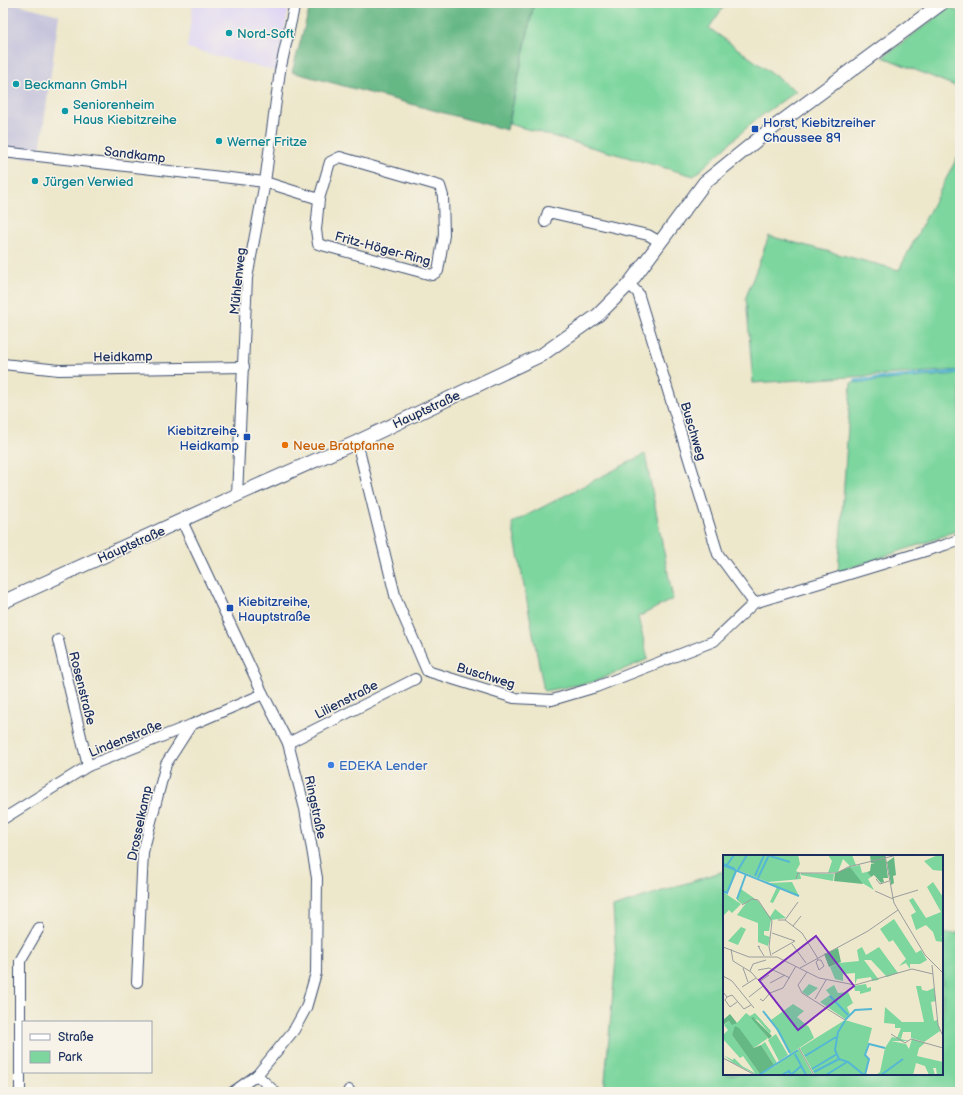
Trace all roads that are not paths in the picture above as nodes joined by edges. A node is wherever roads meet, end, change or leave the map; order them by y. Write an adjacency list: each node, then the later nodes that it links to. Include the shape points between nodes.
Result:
1 (295, 3): 4 (street, Mühlenweg, via 280,71)
2 (942, 3): 7 (street, Hauptstraße, via 762,136 705,182)
3 (3, 152): 4 (street, Sandkamp)
4 (265, 182): 5 (street); 10 (street, Mühlenweg, via 247,278)
5 (320, 198): 5 (street, Fritz-Höger-Ring, via 330,162 340,157 440,186 443,196 444,235 438,271 432,275 318,244 316,230)
6 (545, 222): 7 (street, via 548,212 648,235)
7 (660, 242): 8 (street, Hauptstraße)
8 (629, 284): 11 (street, Hauptstraße, via 598,315 543,354); 16 (street, Buschweg, via 638,293 718,554)
9 (3, 364): 10 (street, Heidkamp, via 60,370)
10 (244, 367): 12 (street, Mühlenweg)
11 (357, 442): 12 (street, Hauptstraße); 16 (street, Buschweg, via 396,599 427,671 514,698 552,700 596,687 714,641)
12 (238, 495): 13 (street, Hauptstraße)
13 (182, 521): 15 (street, Hauptstraße); 19 (street, Ringstraße)
14 (960, 539): 16 (street, Buschweg)
15 (3, 602)
16 (754, 603)
17 (58, 640): 22 (street, Rosenstraße)
18 (416, 679): 21 (street, Lilienstraße)
19 (263, 694): 20 (street, Lindenstraße); 21 (street, Ringstraße)
20 (191, 725): 22 (street, Lindenstraße); 25 (street, Drosselkamp, via 166,764 143,852)
21 (288, 744): 26 (street, Ringstraße, via 304,809 316,878 316,973 306,1008 294,1030)
22 (88, 766): 23 (street, Lindenstraße)
23 (3, 819)
24 (39, 928): 27 (street, via 20,961)
25 (137, 982)
26 (257, 1075): 28 (street, Ringstraße); 29 (street)
27 (20, 1092)
28 (233, 1092)
29 (275, 1092)

